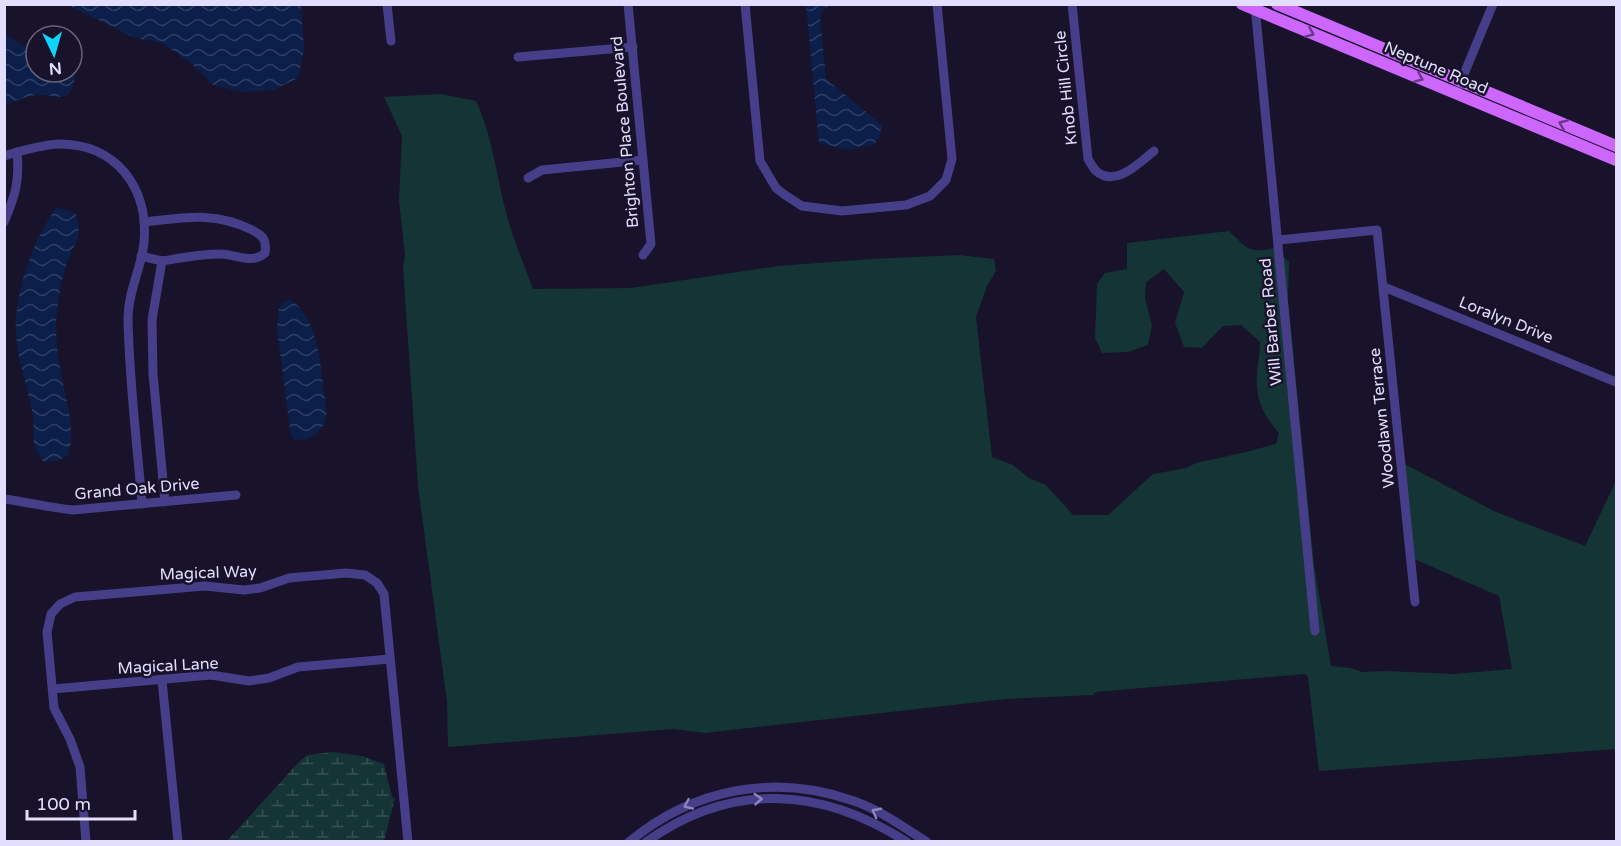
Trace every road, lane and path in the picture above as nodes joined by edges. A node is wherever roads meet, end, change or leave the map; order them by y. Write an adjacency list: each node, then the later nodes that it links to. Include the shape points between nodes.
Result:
1 (387, 4): 10 (street)
2 (628, 4): 11 (street, Brighton Place Boulevard)
3 (745, 4): 4 (street, via 760,161 776,188 802,206 842,211 906,205 930,196 946,180 952,159)
4 (937, 4)
5 (1072, 4): 16 (street, Knob Hill Circle, via 1088,159 1096,171 1114,177 1126,173)
6 (1242, 4): 9 (main road, Neptune Road)
7 (1277, 4): 13 (main road, Neptune Road)
8 (1493, 4): 13 (street)
9 (1255, 8): 14 (main road, Neptune Road, one-way to 14); 24 (street, Will Barber Road)
10 (390, 41)
11 (633, 47): 12 (street); 19 (street, Brighton Place Boulevard)
12 (518, 57)
13 (1461, 81): 14 (street); 15 (main road, Neptune Road, one-way to 13)
14 (1456, 94): 20 (main road, Neptune Road)
15 (1617, 146)
16 (1154, 151)
17 (17, 152): 18 (street); 22 (street, via 19,173 14,201); 23 (street, via 57,144 84,147 108,156 138,192)
18 (4, 156)
19 (643, 160): 21 (street, via 542,170); 25 (street, Brighton Place Boulevard, via 651,244)
20 (1617, 160)
21 (528, 178)
22 (4, 222)
23 (144, 222): 26 (street); 27 (street, via 207,216 233,220 262,234 267,243 260,258 220,254)
24 (1278, 240): 28 (street, Woodlawn Terrace, via 1377,230); 35 (street, Will Barber Road)
25 (644, 255)
26 (141, 256): 27 (street); 33 (street, via 128,321)
27 (162, 261): 32 (street, via 152,320)
28 (1384, 287): 29 (street, Loralyn Drive); 34 (street, Woodlawn Terrace)
29 (1617, 381)
30 (236, 495): 32 (street, Grand Oak Drive)
31 (4, 499): 33 (street, Grand Oak Drive, via 73,510)
32 (165, 502): 33 (street, Grand Oak Drive)
33 (142, 504)
34 (1415, 602)
35 (1315, 631)
36 (390, 659): 37 (street, Magical Lane, via 298,667 249,681 211,675); 38 (street, Magical Way, via 384,594 365,575 289,578 244,590 205,586 75,597 51,614 47,632); 43 (street, Magical Way)
37 (162, 680): 38 (street, Magical Lane); 42 (street)
38 (53, 689): 41 (street, Magical Way, via 54,708 80,767)
39 (836, 796): 40 (street); 44 (street, one-way to 44, via 770,787 725,793 678,809); 47 (street, one-way to 39, via 876,811)
40 (831, 806): 45 (street, one-way to 40, via 674,823 748,799 813,801); 46 (street, via 862,816)
41 (86, 842)
42 (178, 842)
43 (408, 842)
44 (629, 842)
45 (646, 842)
46 (906, 842)
47 (927, 842)

